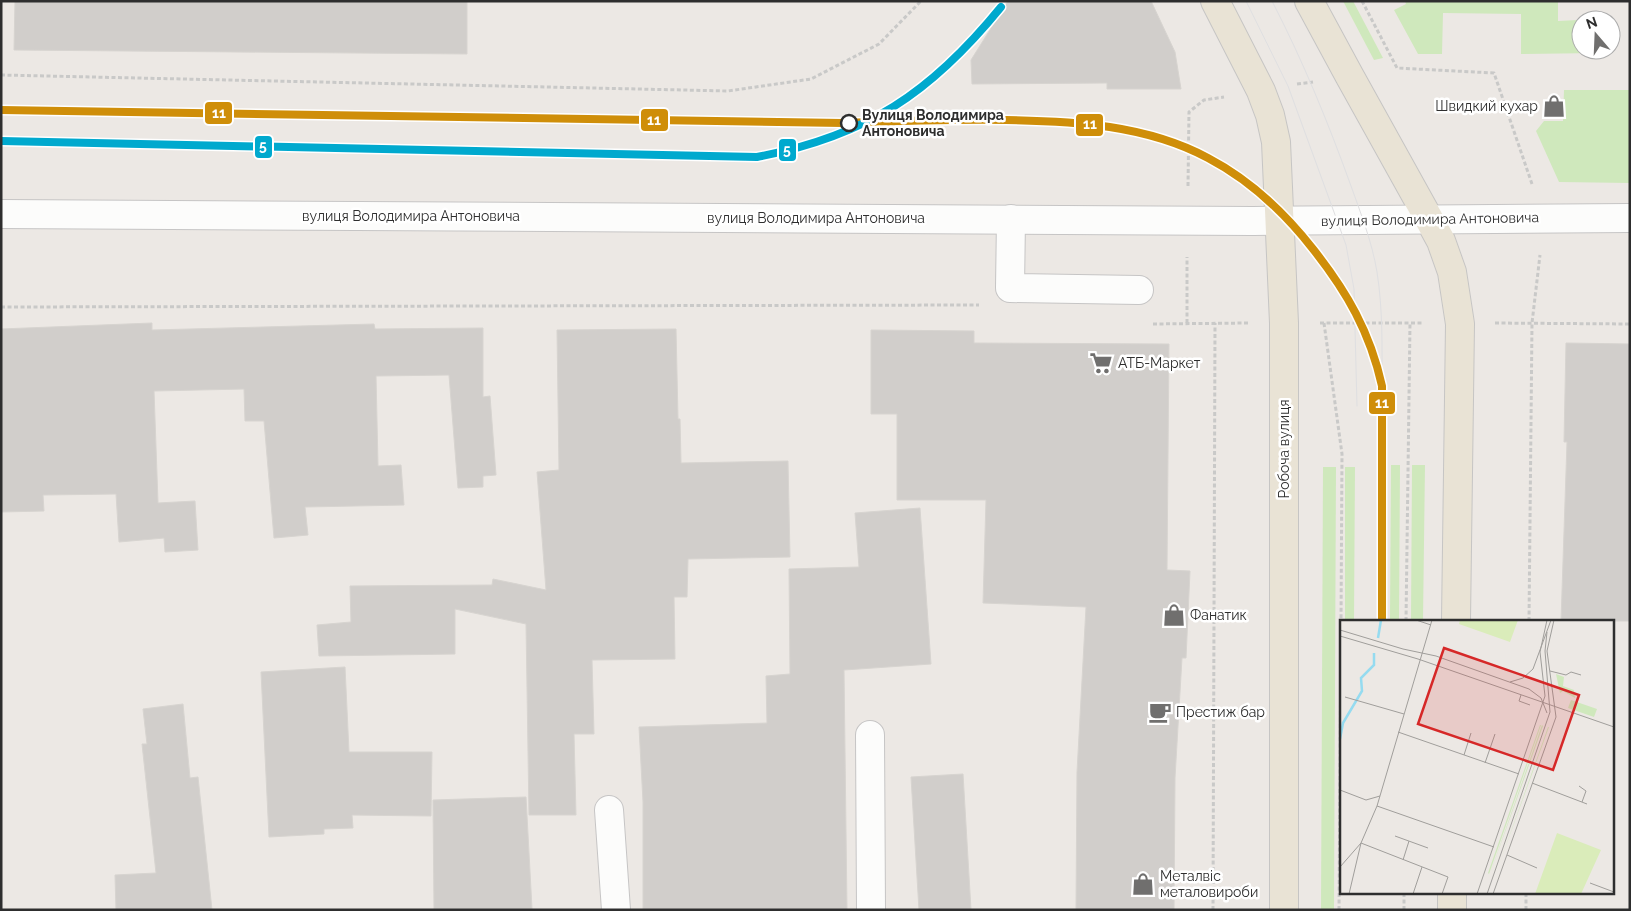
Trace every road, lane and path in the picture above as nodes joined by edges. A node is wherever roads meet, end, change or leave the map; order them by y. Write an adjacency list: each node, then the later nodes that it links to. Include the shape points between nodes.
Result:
1 (921, 1): 5 (path, via 879,44 811,79 728,91)
2 (1215, 1): 11 (main road, Робоча вулиця, via 1270,115 1276,142)
3 (1309, 1): 10 (main road)
4 (1362, 1): 7 (path, via 1398,68 1494,73)
5 (1, 75)
6 (1, 214): 9 (street, вулиця Володимира Антоновича)
7 (1544, 218): 8 (street, вулиця Володимира Антоновича); 10 (street, вулиця Володимира Антоновича); 18 (path)
8 (1630, 218)
9 (1011, 219): 11 (street, вулиця Володимира Антоновича); 12 (street, via 1010,288)
10 (1429, 219): 11 (street, вулиця Володимира Антоновича); 21 (main road, via 1452,272)
11 (1280, 221): 16 (main road, Робоча вулиця)
12 (1139, 290)
13 (988, 305): 14 (path)
14 (1, 307)
15 (1215, 323): 16 (path); 19 (path); 35 (path)
16 (1284, 323): 20 (path); 36 (main road, Робоча вулиця)
17 (1410, 323): 20 (path); 21 (path); 24 (path)
18 (1532, 323): 21 (path); 22 (path); 26 (path)
19 (1148, 324)
20 (1324, 324): 23 (path, via 1342,454)
21 (1460, 324): 25 (main road)
22 (1630, 324)
23 (1341, 620)
24 (1406, 620)
25 (1456, 620)
26 (1529, 620)
27 (870, 735): 34 (street)
28 (1340, 772): 37 (path)
29 (610, 810): 33 (street)
30 (1404, 894): 38 (path)
31 (1452, 894): 39 (main road)
32 (1526, 894): 40 (path)
33 (616, 910)
34 (871, 910)
35 (1213, 910)
36 (1284, 910)
37 (1339, 910)
38 (1404, 910)
39 (1452, 910)
40 (1526, 910)

